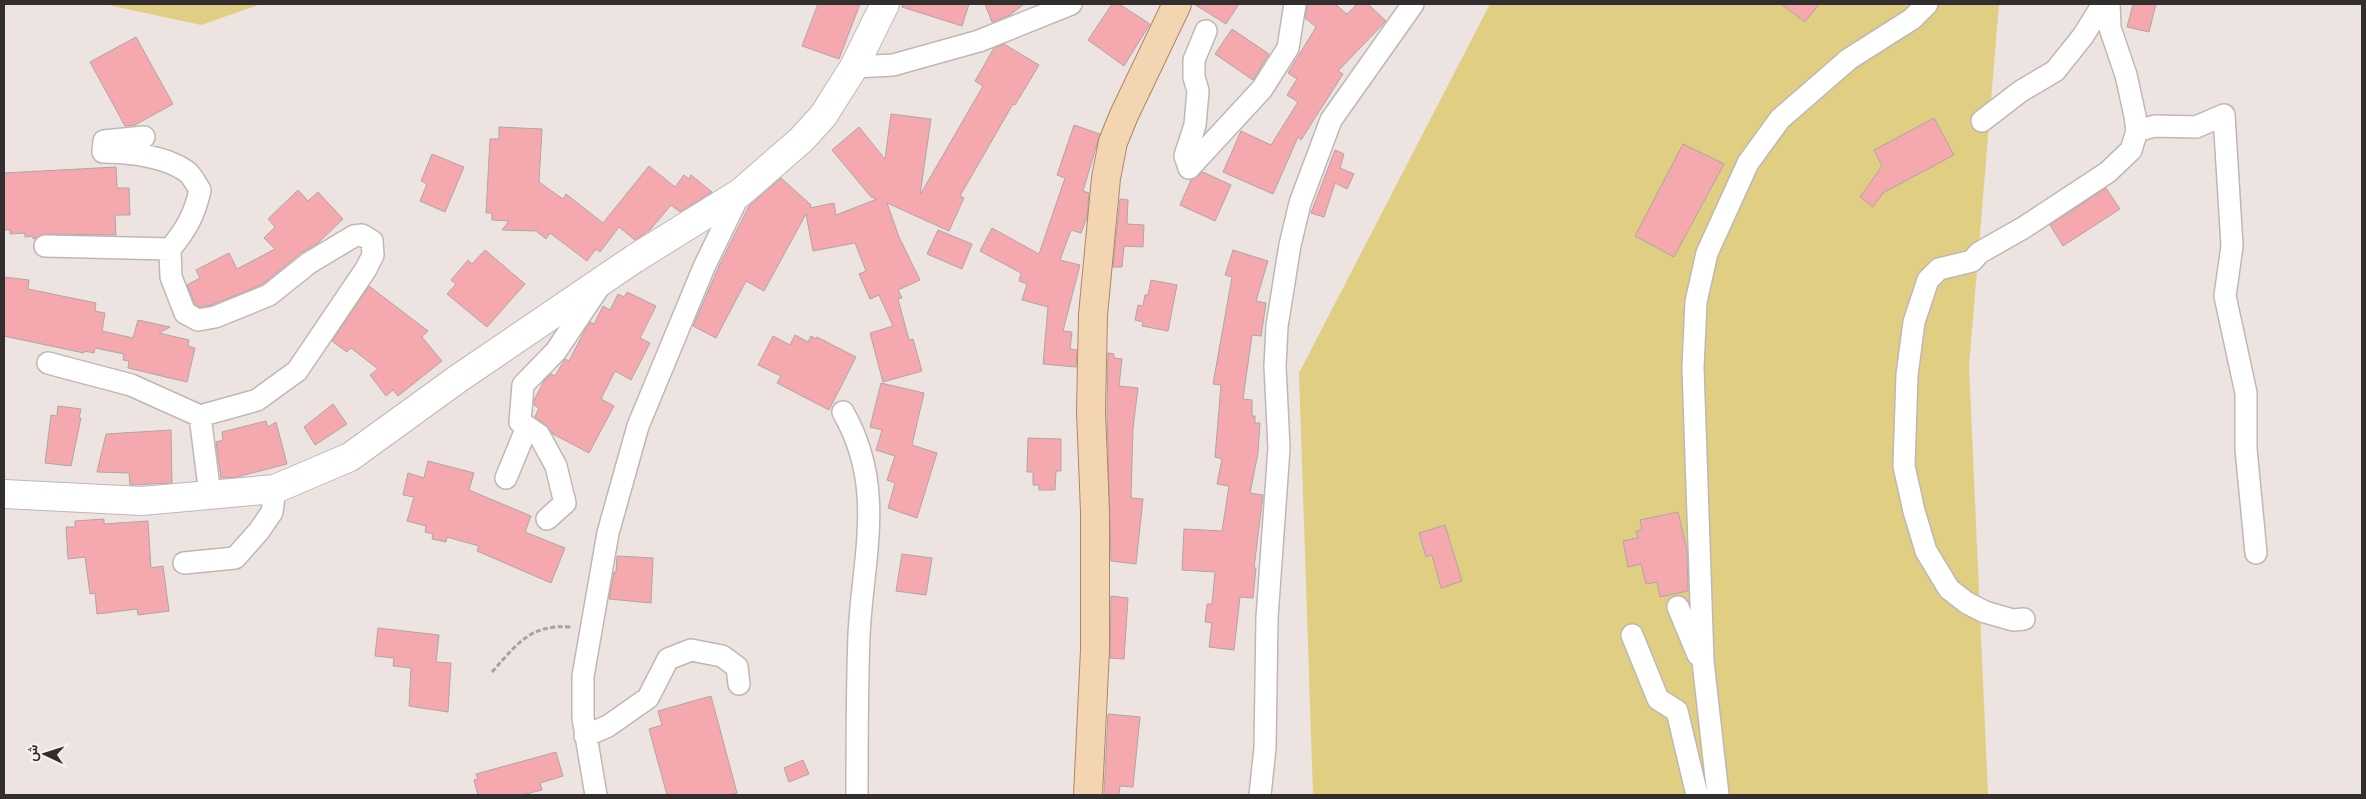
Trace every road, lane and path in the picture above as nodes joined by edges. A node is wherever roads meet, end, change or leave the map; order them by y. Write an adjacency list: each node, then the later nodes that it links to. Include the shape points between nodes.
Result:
1 (885, 4): 9 (street)
2 (1071, 4): 9 (street, via 979,41 894,65)
3 (1177, 4): 38 (main road, via 1120,124 1106,178 1093,315 1091,410 1095,650)
4 (1295, 4): 8 (street, via 1288,48 1262,89 1189,168 1185,156 1195,125 1198,92 1194,60)
5 (1412, 4): 39 (street, via 1330,120 1300,203 1290,245 1275,366 1279,448 1267,618 1265,748)
6 (1927, 4): 32 (street, via 1912,19 1849,59 1780,119 1748,163 1707,253 1696,302 1693,368)
7 (2108, 4): 10 (street, via 2098,12 2055,71 2021,91); 11 (street, via 2110,28 2126,75)
8 (1206, 31)
9 (854, 67): 13 (street, via 842,89 801,140)
10 (1982, 121)
11 (2137, 130): 26 (street, via 2155,126 2196,127 2224,114 2232,246 2225,296 2246,393 2246,449); 29 (street, via 2131,150 2108,172 1979,253 1972,261 1939,269 1928,280 1914,322 1907,375 1904,466 1926,551 1949,590 1967,603 1985,612)
12 (144, 137): 15 (street, via 104,141 103,152 156,158 186,171 200,190 196,210 186,231)
13 (740, 193): 16 (street); 30 (street, via 704,266 638,426 608,533)
14 (45, 246): 15 (street)
15 (170, 249): 19 (street, via 171,277 185,313 198,320 215,317 269,296 308,263 354,236 362,235 372,241 372,255 366,269 298,371 257,400)
16 (604, 278): 20 (street, via 556,351 523,384 520,422); 22 (street, via 350,457)
17 (48, 363): 19 (street, via 131,385)
18 (843, 412): 37 (street, via 860,444 868,480 868,541 859,634)
19 (200, 416): 24 (street)
20 (527, 427): 21 (street); 25 (street, via 539,435 556,466 565,503)
21 (506, 478)
22 (275, 489): 24 (street); 27 (street, via 272,512 260,531 235,558)
23 (4, 494): 24 (street, via 142,501)
24 (210, 495)
25 (547, 519)
26 (2256, 553)
27 (184, 563)
28 (1678, 607): 32 (street)
29 (2024, 620)
30 (591, 628): 33 (path, via 558,626 533,632); 35 (street, via 583,676)
31 (1632, 634): 40 (street, via 1658,699 1677,711)
32 (1704, 669): 41 (street)
33 (492, 672)
34 (739, 684): 35 (street, via 737,668 722,656 691,650 668,659 648,698 608,726)
35 (585, 736): 36 (street)
36 (596, 795)
37 (857, 795)
38 (1088, 795)
39 (1260, 795)
40 (1696, 795)
41 (1718, 795)

